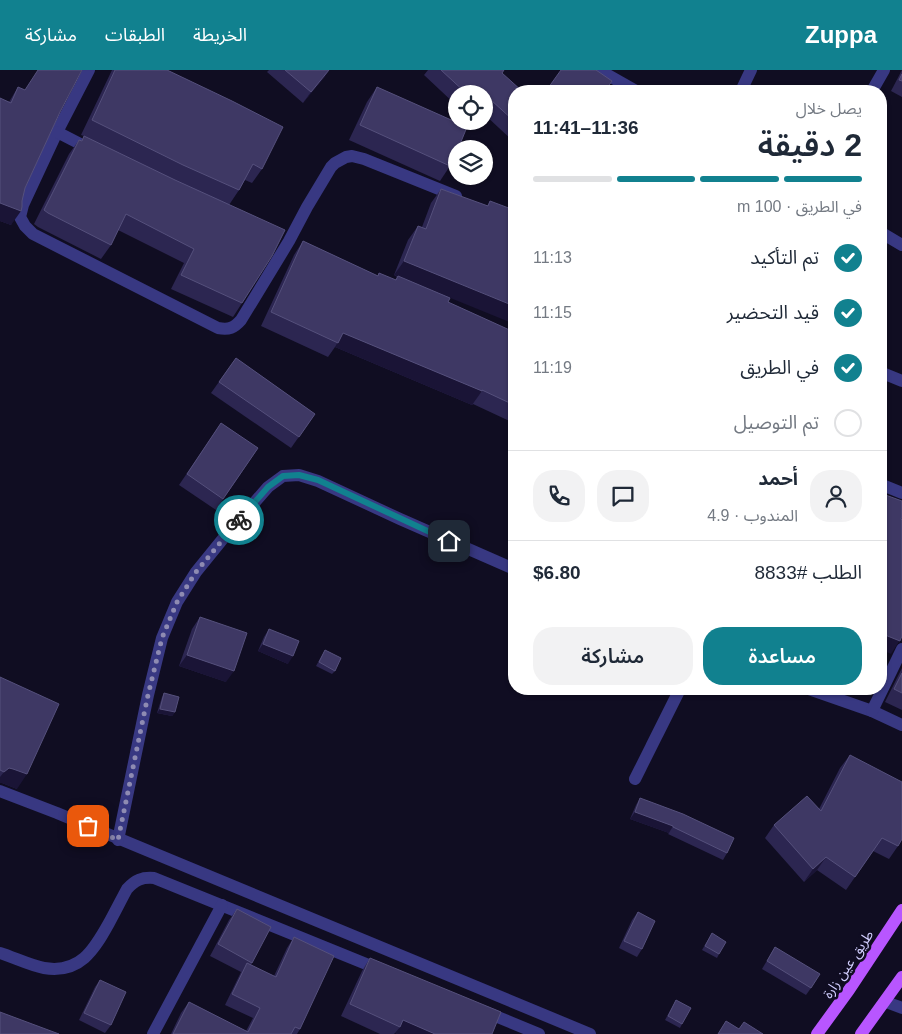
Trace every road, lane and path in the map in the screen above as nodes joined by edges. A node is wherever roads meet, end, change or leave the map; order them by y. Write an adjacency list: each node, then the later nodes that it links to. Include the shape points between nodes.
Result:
1 (89, 70): 8 (street)
2 (599, 70): 5 (street)
3 (751, 70): 6 (street)
4 (884, 70): 7 (street)
5 (625, 85)
6 (744, 85)
7 (875, 85)
8 (56, 132): 9 (street); 10 (street, via 23,205 20,217 25,226 33,234 218,328 235,327 242,320 335,162 352,156 364,159)
9 (100, 153)
10 (470, 202)
11 (887, 236): 12 (street)
12 (902, 244)
13 (887, 375): 14 (street)
14 (902, 381)
15 (887, 487): 16 (street)
16 (902, 493)
17 (508, 566): 27 (street, via 318,480 299,475 283,476 268,487 245,513 196,572 177,602 162,638)
18 (902, 649): 19 (street)
19 (887, 680)
20 (677, 695): 25 (street)
21 (826, 695): 23 (street)
22 (880, 695): 23 (street)
23 (872, 711): 24 (street)
24 (902, 725)
25 (635, 779)
26 (0, 792): 27 (street)
27 (118, 840): 38 (street)
28 (222, 905): 30 (street, via 162,880 146,877 127,889 99,941 82,961 57,969 43,968); 31 (street); 36 (street)
29 (902, 910): 39 (main road, طريق عين زارة)
30 (0, 953)
31 (388, 972)
32 (902, 977): 33 (main road)
33 (886, 1002): 35 (street); 40 (main road)
34 (472, 1006): 37 (street)
35 (902, 1008)
36 (153, 1034)
37 (539, 1034)
38 (590, 1034)
39 (817, 1034)
40 (861, 1034)

